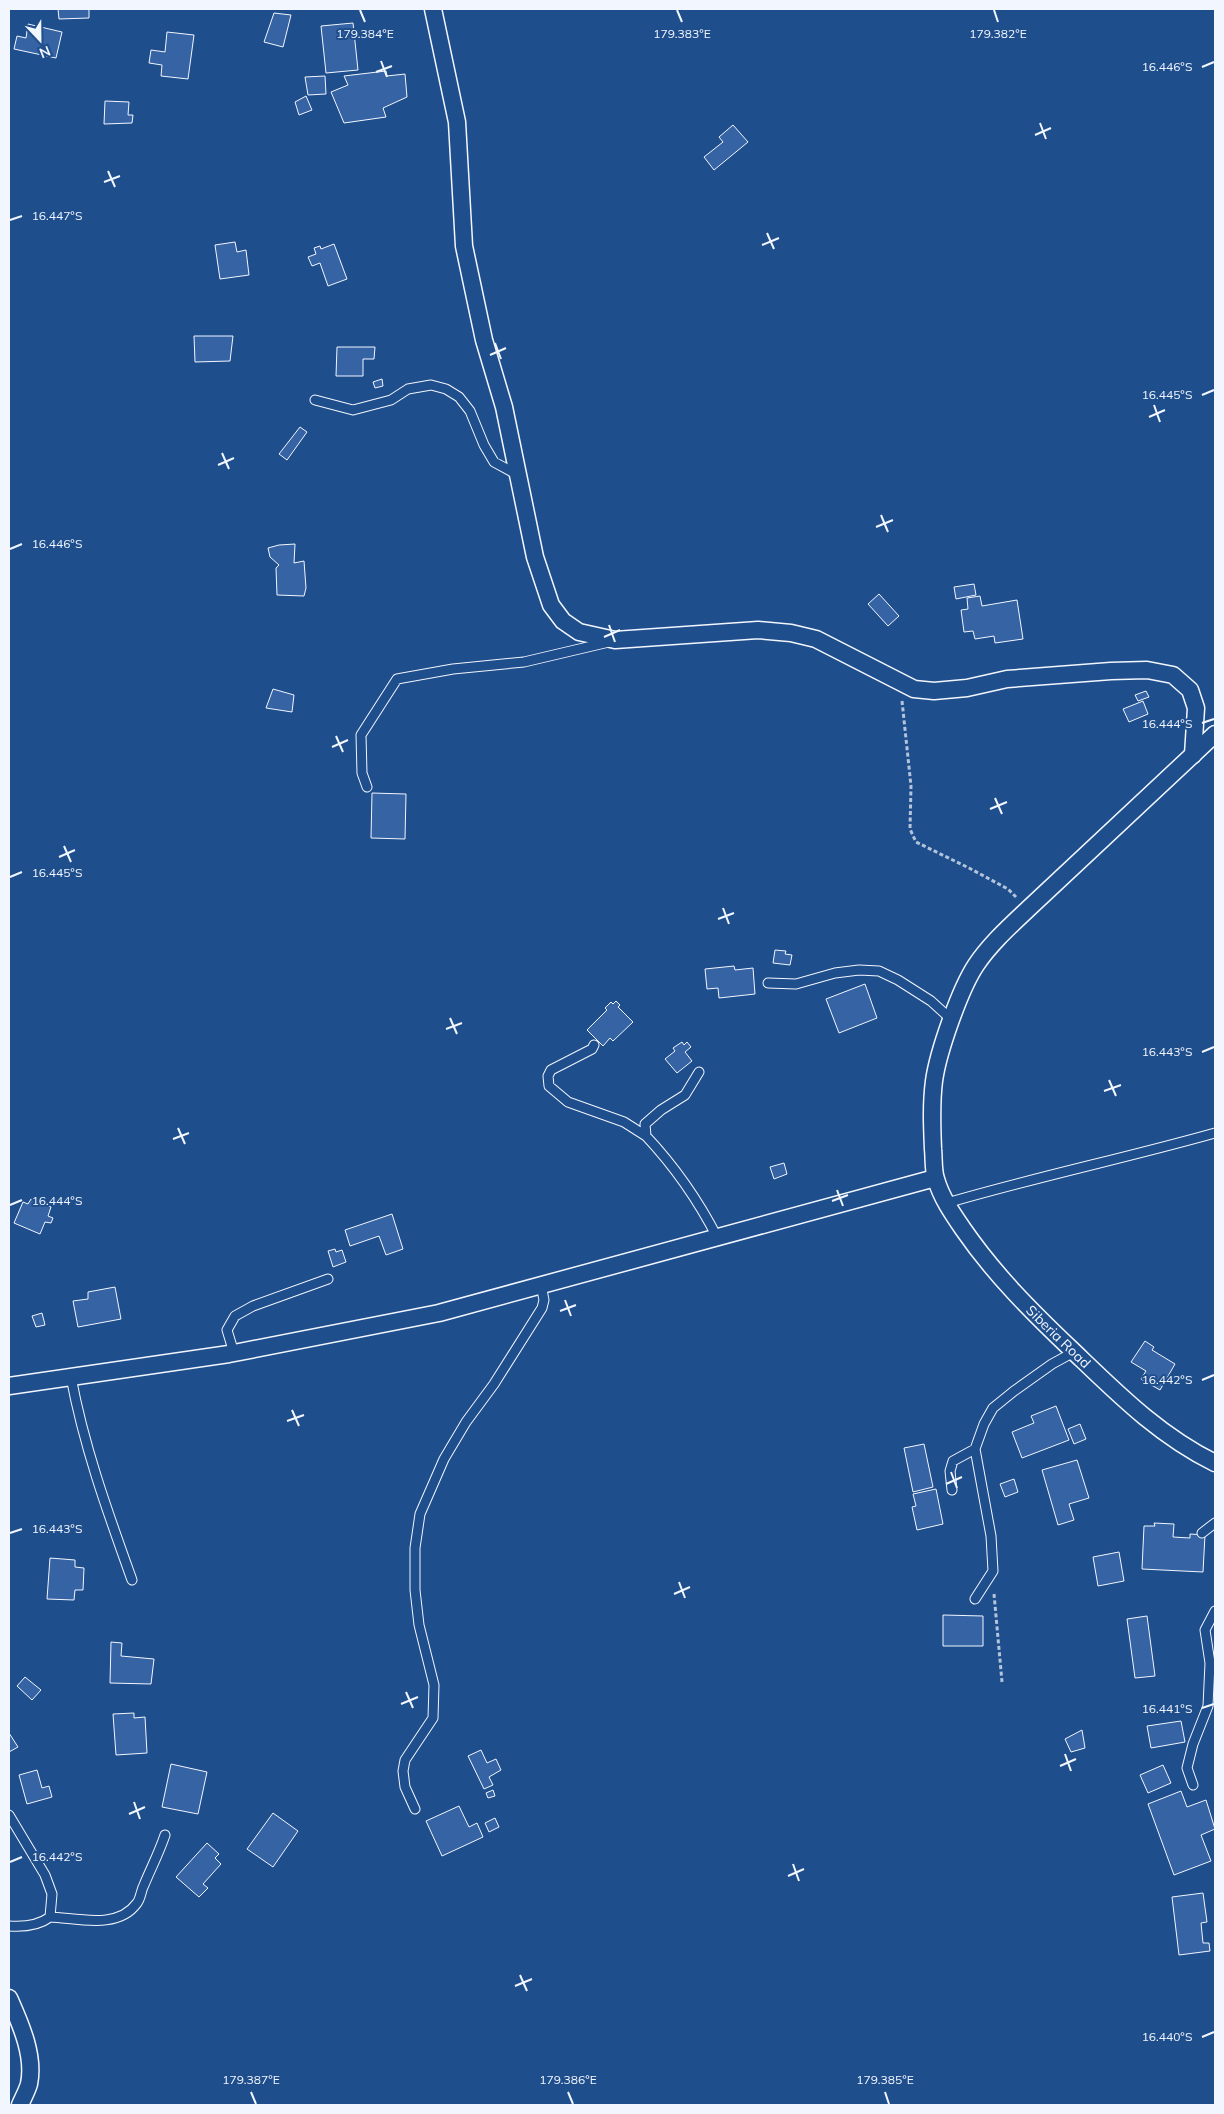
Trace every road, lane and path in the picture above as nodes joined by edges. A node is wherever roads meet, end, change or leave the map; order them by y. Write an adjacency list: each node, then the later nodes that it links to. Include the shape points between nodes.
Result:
1 (433, 9): 3 (street, via 457,122 464,246)
2 (315, 400): 3 (lane, via 353,410 390,400 408,389 431,385 446,388 470,411 494,462)
3 (518, 475): 4 (street, via 535,557 551,605 562,621 579,632)
4 (614, 640): 5 (street, via 758,630 791,633 816,639); 8 (lane, via 524,662 397,679 361,735 362,773)
5 (894, 680): 7 (street, via 914,689 934,691 1007,679 1111,671 1147,670 1173,675 1190,690 1196,708); 9 (path, via 905,710 911,786 910,829 916,842 1008,889)
6 (1215, 734): 7 (street)
7 (1193, 755): 9 (street)
8 (368, 787)
9 (1028, 909): 11 (street, via 976,965)
10 (768, 983): 11 (lane, via 796,984 859,970 878,972 931,1000)
11 (952, 1020): 16 (street, via 934,1079 931,1113)
12 (594, 1044): 15 (lane, via 592,1050 551,1070 549,1086 568,1102 624,1122)
13 (699, 1072): 15 (lane, via 684,1095 646,1124)
14 (1215, 1133): 17 (lane)
15 (646, 1136): 18 (lane, via 702,1206)
16 (935, 1178): 17 (street, Siberia Road); 18 (street)
17 (947, 1203): 21 (street, Siberia Road, via 998,1277)
18 (718, 1237): 20 (street)
19 (328, 1279): 22 (lane, via 272,1298 235,1316 227,1330)
20 (542, 1285): 22 (street, via 439,1313); 36 (lane, via 542,1308 444,1459 420,1514 415,1590 419,1625 434,1685 433,1718 405,1760 403,1771 405,1787)
21 (1074, 1352): 25 (lane, via 1052,1364 993,1408); 26 (street, Siberia Road, via 1148,1421 1193,1452)
22 (234, 1353): 23 (street)
23 (71, 1377): 24 (street); 31 (lane, via 103,1500)
24 (9, 1386)
25 (975, 1449): 27 (lane, via 953,1461 950,1472); 30 (lane, via 991,1536)
26 (1215, 1462)
27 (952, 1490)
28 (1215, 1522): 29 (lane)
29 (1202, 1533)
30 (993, 1571): 32 (lane); 34 (path)
31 (132, 1580)
32 (975, 1599)
33 (1215, 1611): 35 (lane, via 1205,1630 1210,1663 1208,1706 1187,1768)
34 (1002, 1682)
35 (1193, 1784)
36 (415, 1809)
37 (9, 1815): 39 (lane, via 46,1875 52,1894)
38 (165, 1835): 39 (lane, via 137,1903 125,1913 106,1920)
39 (50, 1917): 40 (lane, via 44,1922)
40 (9, 1926)
41 (9, 1998): 42 (street, via 26,2043 29,2065 29,2083)
42 (20, 2105)

